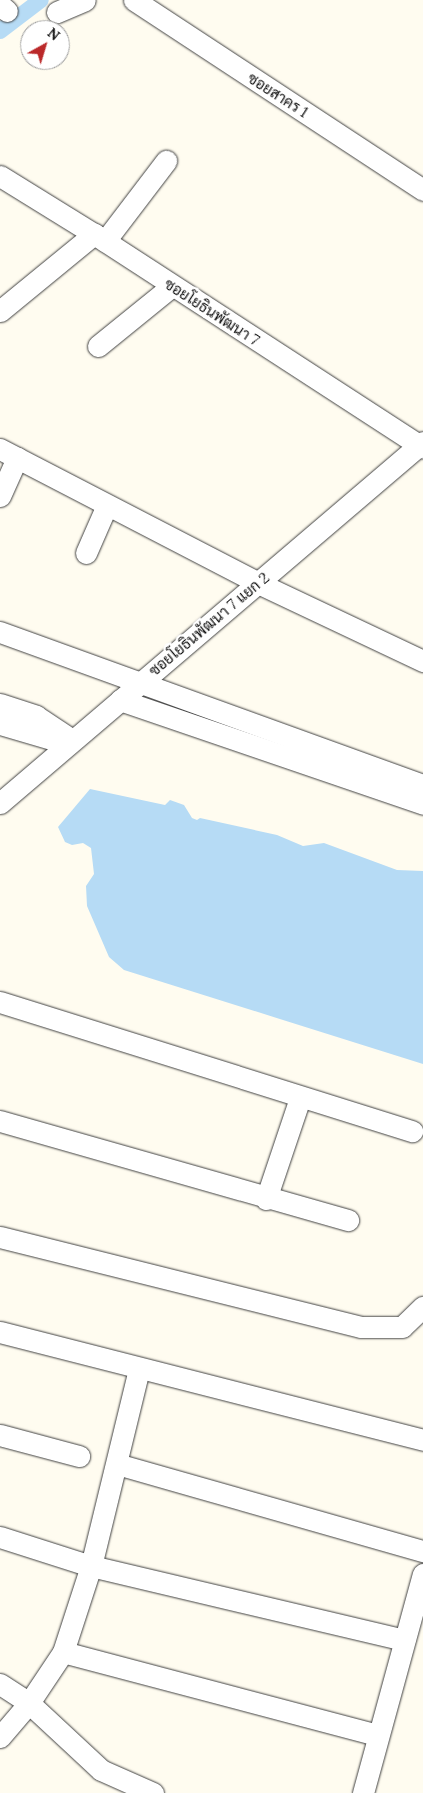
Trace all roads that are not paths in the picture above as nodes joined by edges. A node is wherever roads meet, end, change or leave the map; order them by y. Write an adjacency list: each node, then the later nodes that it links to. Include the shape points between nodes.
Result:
1 (85, 0): 3 (street)
2 (134, 0): 6 (street, ซอยสาคร 1)
3 (57, 12)
4 (166, 161): 7 (street)
5 (0, 176): 7 (street, ซอยโยธินพัฒนา 7)
6 (423, 190)
7 (100, 237): 8 (street, ซอยโยธินพัฒนา 7); 9 (street)
8 (172, 286): 10 (street); 11 (street, ซอยโยธินพัฒนา 7)
9 (0, 311)
10 (98, 346)
11 (422, 445): 16 (street, ซอยโยธินพัฒนา 7 แยก 2)
12 (8, 453): 13 (street); 14 (street)
13 (0, 496)
14 (107, 505): 15 (street); 16 (street)
15 (86, 553)
16 (258, 583): 18 (street); 19 (street, ซอยโยธินพัฒนา 7 แยก 2)
17 (0, 632): 19 (street)
18 (423, 661)
19 (138, 684): 20 (street, ซอยโยธินพัฒนา 7 แยก 2); 24 (street)
20 (120, 700): 23 (street, ซอยโยธินพัฒนา 7 แยก 2); 26 (street)
21 (0, 704): 23 (street, via 36,716)
22 (0, 724): 23 (street)
23 (70, 742): 25 (street, ซอยโยธินพัฒนา 7 แยก 2)
24 (423, 785)
25 (0, 802)
26 (423, 804)
27 (0, 1002): 28 (street)
28 (300, 1098): 30 (street); 31 (street)
29 (0, 1121): 31 (street)
30 (412, 1132)
31 (266, 1199): 32 (street)
32 (348, 1220)
33 (0, 1237): 34 (street, via 361,1327 402,1326)
34 (423, 1307)
35 (0, 1332): 36 (street)
36 (139, 1370): 38 (street); 40 (street)
37 (0, 1435): 39 (street)
38 (423, 1440)
39 (79, 1456)
40 (117, 1464): 42 (street); 43 (street)
41 (0, 1537): 43 (street)
42 (423, 1552)
43 (91, 1566): 45 (street); 46 (street)
44 (423, 1574): 45 (street)
45 (404, 1640): 49 (street)
46 (63, 1652): 48 (street); 49 (street)
47 (0, 1684): 48 (street)
48 (28, 1703): 50 (street); 51 (street, via 101,1770)
49 (378, 1735): 52 (street)
50 (0, 1737)
51 (153, 1793)
52 (363, 1793)

